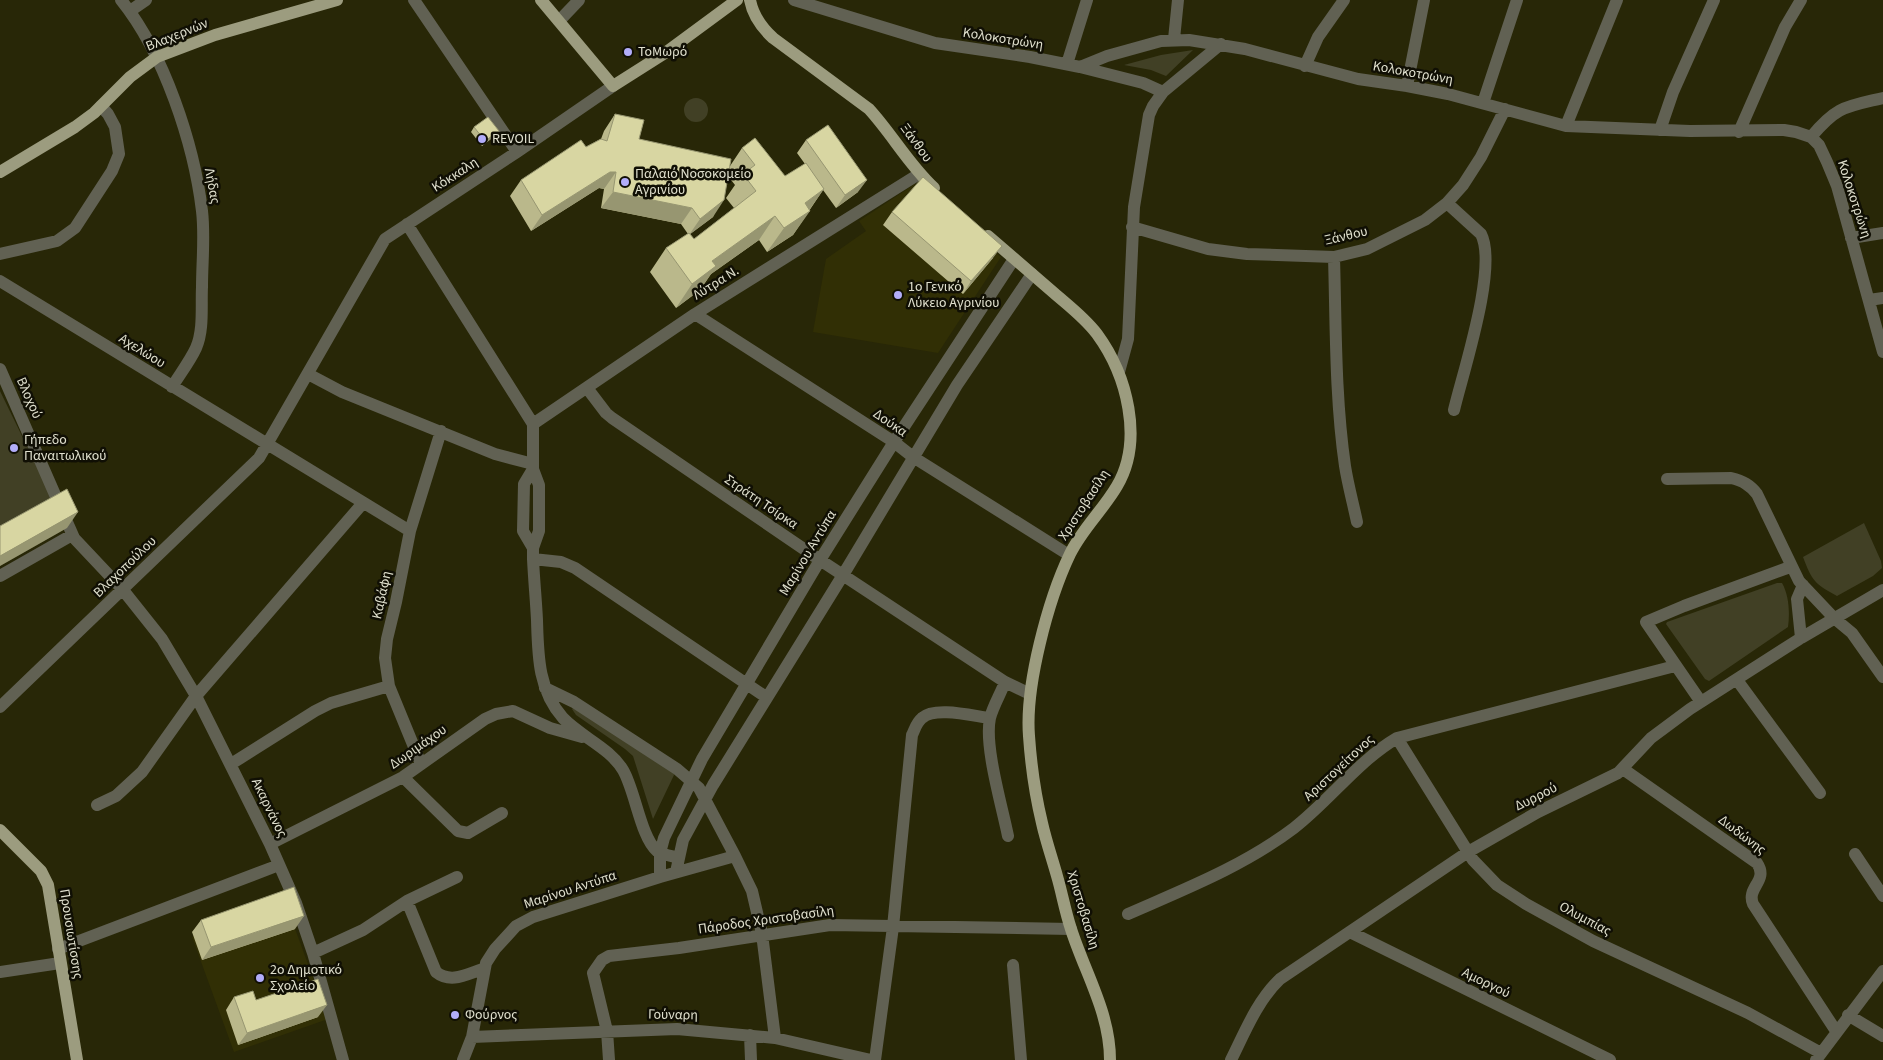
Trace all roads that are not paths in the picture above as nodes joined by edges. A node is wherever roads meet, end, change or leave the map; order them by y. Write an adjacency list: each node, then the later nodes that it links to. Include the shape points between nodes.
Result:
1 (121, 0): 18 (street, Λήδας)
2 (146, 0): 18 (street)
3 (337, 0): 22 (main road, Βλαχερνών, via 215,35)
4 (414, 0): 36 (street)
5 (541, 0): 19 (main road)
6 (579, 0): 19 (street)
7 (737, 0): 25 (main road, Κόκκαλη, via 665,53)
8 (750, 0): 38 (main road, Ξάνθου, via 763,28 869,109)
9 (794, 0): 23 (street, Κολοκοτρώνη, via 935,43)
10 (1087, 0): 23 (street)
11 (1178, 0): 20 (street)
12 (1344, 0): 24 (street, via 1318,37)
13 (1424, 0): 26 (street)
14 (1518, 0): 29 (street)
15 (1617, 0): 32 (street)
16 (1714, 0): 33 (street)
17 (1801, 0): 34 (street, via 1785,27)
18 (130, 11): 22 (street, Λήδας)
19 (559, 21): 25 (main road)
20 (1174, 39): 21 (street, Κολοκοτρώνη); 23 (street, Κολοκοτρώνη)
21 (1221, 44): 24 (street, Κολοκοτρώνη); 27 (street)
22 (157, 57): 30 (main road, Βλαχερνών, via 130,77); 60 (street, Λήδας, via 184,130 203,228 200,326 196,347)
23 (1073, 65): 27 (street, via 1143,83)
24 (1305, 66): 26 (street, Κολοκοτρώνη, via 1358,79)
25 (613, 86): 36 (street, Κόκκαλη)
26 (1407, 86): 29 (street, Κολοκοτρώνη)
27 (1163, 92): 43 (street, via 1153,106 1146,127)
28 (1883, 98): 35 (street, via 1842,108)
29 (1483, 103): 31 (street, Κολοκοτρώνη)
30 (101, 106): 37 (main road, Βλαχερνών, via 75,127); 46 (street, via 115,126 119,154 76,228 57,241)
31 (1505, 109): 32 (street, Κολοκοτρώνη); 40 (street, Ξάνθου, via 1481,157)
32 (1566, 126): 33 (street, Κολοκοτρώνη)
33 (1660, 130): 34 (street, Κολοκοτρώνη)
34 (1739, 132): 35 (street, Κολοκοτρώνη, via 1790,131)
35 (1811, 137): 45 (street, Κολοκοτρώνη, via 1828,162)
36 (517, 152): 41 (street, Κόκκαλη)
37 (0, 172)
38 (919, 174): 39 (main road, Ξάνθου); 53 (street, Λύτρα Ν.)
39 (941, 194)
40 (1447, 203): 47 (street, Ξάνθου, via 1414,226 1367,249); 62 (street, via 1481,234 1486,258 1482,292)
41 (407, 224): 59 (street, Κόκκαλη, via 380,244); 63 (street)
42 (978, 226): 48 (main road)
43 (1132, 227): 47 (street, Ξάνθου, via 1226,252); 58 (street, via 1129,330)
44 (1883, 233): 45 (street)
45 (1851, 238): 52 (street, Κολοκοτρώνη)
46 (0, 254)
47 (1334, 257): 71 (street, via 1340,424)
48 (1014, 259): 49 (main road); 55 (street, Μαρίνου Αντύπα)
49 (1032, 274): 57 (street); 58 (main road, via 1086,321)
50 (0, 281): 60 (street, Αχελώου)
51 (1883, 298): 52 (street)
52 (1869, 300): 54 (street, Κολοκοτρώνη)
53 (695, 314): 61 (street, Λύτρα Ν.); 65 (street, Δούκα)
54 (1883, 352)
55 (949, 358): 57 (street); 65 (street, Μαρίνου Αντύπα)
56 (0, 369): 73 (street, Βλοχού)
57 (967, 370): 67 (street)
58 (1119, 372): 75 (main road, Χριστοβασίλη, via 1130,430 1127,460 1116,487)
59 (308, 374): 64 (street, via 342,392); 66 (street, Κόκκαλη)
60 (172, 387): 66 (street, Αχελώου)
61 (587, 388): 63 (street, Λύτρα Ν.); 76 (street, Στράτη Τσίρκα, via 612,418)
62 (1454, 410)
63 (533, 424): 68 (street)
64 (441, 431): 68 (street); 72 (street, Καβάφη)
65 (894, 442): 67 (street, Δούκα); 76 (street, Μαρίνου Αντύπα)
66 (268, 446): 70 (street, Αχελώου); 81 (street, Βλαχοπούλου)
67 (913, 457): 75 (street, Δούκα); 78 (street)
68 (533, 466): 74 (street, via 539,485 539,531)
69 (1667, 479): 77 (street, via 1731,478 1751,486)
70 (363, 503): 72 (street, Αχελώου); 93 (street)
71 (1357, 522)
72 (410, 531): 90 (street, Καβάφη, via 386,647)
73 (72, 535): 79 (street); 81 (street, Βλοχού)
74 (533, 554): 89 (street, via 575,568); 91 (street, via 539,663)
75 (1069, 555): 92 (main road, Χριστοβασίλη, via 1048,617)
76 (820, 560): 78 (street, Στράτη Τσίρκα); 89 (street, Μαρίνου Αντύπα)
77 (1790, 567): 80 (street); 85 (street, via 1646,622)
78 (843, 575): 88 (street, Στράτη Τσίρκα); 94 (street)
79 (0, 576)
80 (1803, 585): 83 (street); 84 (street, via 1797,599)
81 (123, 590): 93 (street, Ακαρνάνος, via 162,639); 96 (street, Βλαχοπούλου)
82 (1883, 590): 83 (street, Δυρρού)
83 (1834, 618): 84 (street, Δυρρού); 86 (street, via 1852,633)
84 (1801, 638): 87 (street, Δυρρού)
85 (1675, 666): 95 (street); 99 (street, Αριστογείτονος)
86 (1883, 677)
87 (1737, 680): 95 (street, Δυρρού); 105 (street)
88 (1006, 682): 92 (street, Στράτη Τσίρκα); 97 (street)
89 (747, 683): 94 (street); 104 (street, Μαρίνου Αντύπα)
90 (390, 686): 100 (street, via 331,703); 101 (street, Καβάφη)
91 (545, 688): 98 (street, via 562,717); 104 (street, via 574,702)
92 (1030, 694): 125 (main road, Χριστοβασίλη, via 1029,732 1037,796)
93 (196, 696): 100 (street, Ακαρνάνος); 107 (street, via 142,772 116,796)
94 (766, 697): 106 (street)
95 (1700, 702): 102 (street, Δυρρού, via 1651,738)
96 (0, 707)
97 (990, 718): 110 (street, via 992,758); 124 (street, via 931,713 916,725 912,735)
98 (586, 738): 101 (street, Δωριμάχου, via 506,711 485,720); 113 (street, via 621,767 647,835)
99 (1397, 738): 112 (street, Ολυμπίας); 123 (street, Αριστογείτονος, via 1370,758 1305,819 1268,846 1216,875)
100 (230, 764): 111 (street, Ακαρνάνος)
101 (421, 764): 103 (street, Δωριμάχου)
102 (1622, 769): 112 (street, Δυρρού); 137 (street, Δωδώνης, via 1757,863 1761,877 1752,892 1753,904)
103 (403, 777): 108 (street, via 458,831 468,833); 111 (street, Δωριμάχου)
104 (692, 780): 106 (street); 113 (street, Μαρίνου Αντύπα, via 666,833)
105 (1820, 793)
106 (705, 798): 115 (street); 116 (street, via 684,840)
107 (97, 805)
108 (502, 813)
109 (0, 830): 128 (main road, Προυσιωτίσσης, via 44,876)
110 (1008, 836)
111 (270, 844): 117 (street, Ακαρνάνος)
112 (1468, 852): 126 (street, Δυρρού); 142 (street, Ολυμπίας, via 1497,885 1542,913 1593,941 1748,1013)
113 (660, 853): 116 (street); 120 (street, Μαρίνου Αντύπα)
114 (1855, 854): 121 (street)
115 (735, 856): 118 (street, Μαρίνου Αντύπα); 127 (street, via 752,891)
116 (679, 858): 118 (street)
117 (279, 865): 128 (street); 129 (street, Ακαρνάνος)
118 (676, 872): 120 (street, Μαρίνου Αντύπα)
119 (457, 877): 122 (street)
120 (660, 877): 132 (street, Μαρίνου Αντύπα, via 520,922 495,950)
121 (1883, 896)
122 (408, 901): 129 (street, via 363,930); 132 (street, via 436,972 452,979)
123 (1128, 914)
124 (893, 927): 125 (street, Πάροδος Χριστοβασίλη); 127 (street, Πάροδος Χριστοβασίλη, via 830,925); 149 (street)
125 (1071, 929): 151 (main road, Χριστοβασίλη, via 1107,1026)
126 (1350, 932): 152 (street, Δυρρού, via 1280,979 1268,991); 153 (street, Αμοργού)
127 (762, 934): 136 (street, Πάροδος Χριστοβασίλη, via 609,956 602,960 593,973); 141 (street)
128 (58, 949): 130 (main road, Προυσιωτίσσης)
129 (313, 952): 144 (street, Ακαρνάνος)
130 (60, 963): 134 (street); 143 (main road, Προυσιωτίσσης)
131 (1013, 965): 150 (street)
132 (483, 970): 140 (street, Μαρίνου Αντύπα)
133 (1883, 971): 135 (street)
134 (0, 972)
135 (1848, 1016): 137 (street); 139 (street)
136 (607, 1031): 138 (street, Γούναρη, via 677,1028); 140 (street, Γούναρη); 146 (street, Πάροδος Χριστοβασίλη)
137 (1836, 1032): 142 (street)
138 (750, 1035): 141 (street, Γούναρη); 147 (street)
139 (1883, 1036)
140 (472, 1037): 145 (street, Μαρίνου Αντύπα)
141 (775, 1038): 148 (street, Γούναρη)
142 (1818, 1057)
143 (77, 1060)
144 (343, 1060)
145 (463, 1060)
146 (609, 1060)
147 (751, 1060)
148 (871, 1060)
149 (875, 1060)
150 (1020, 1060)
151 (1110, 1060)
152 (1231, 1060)
153 (1610, 1060)

